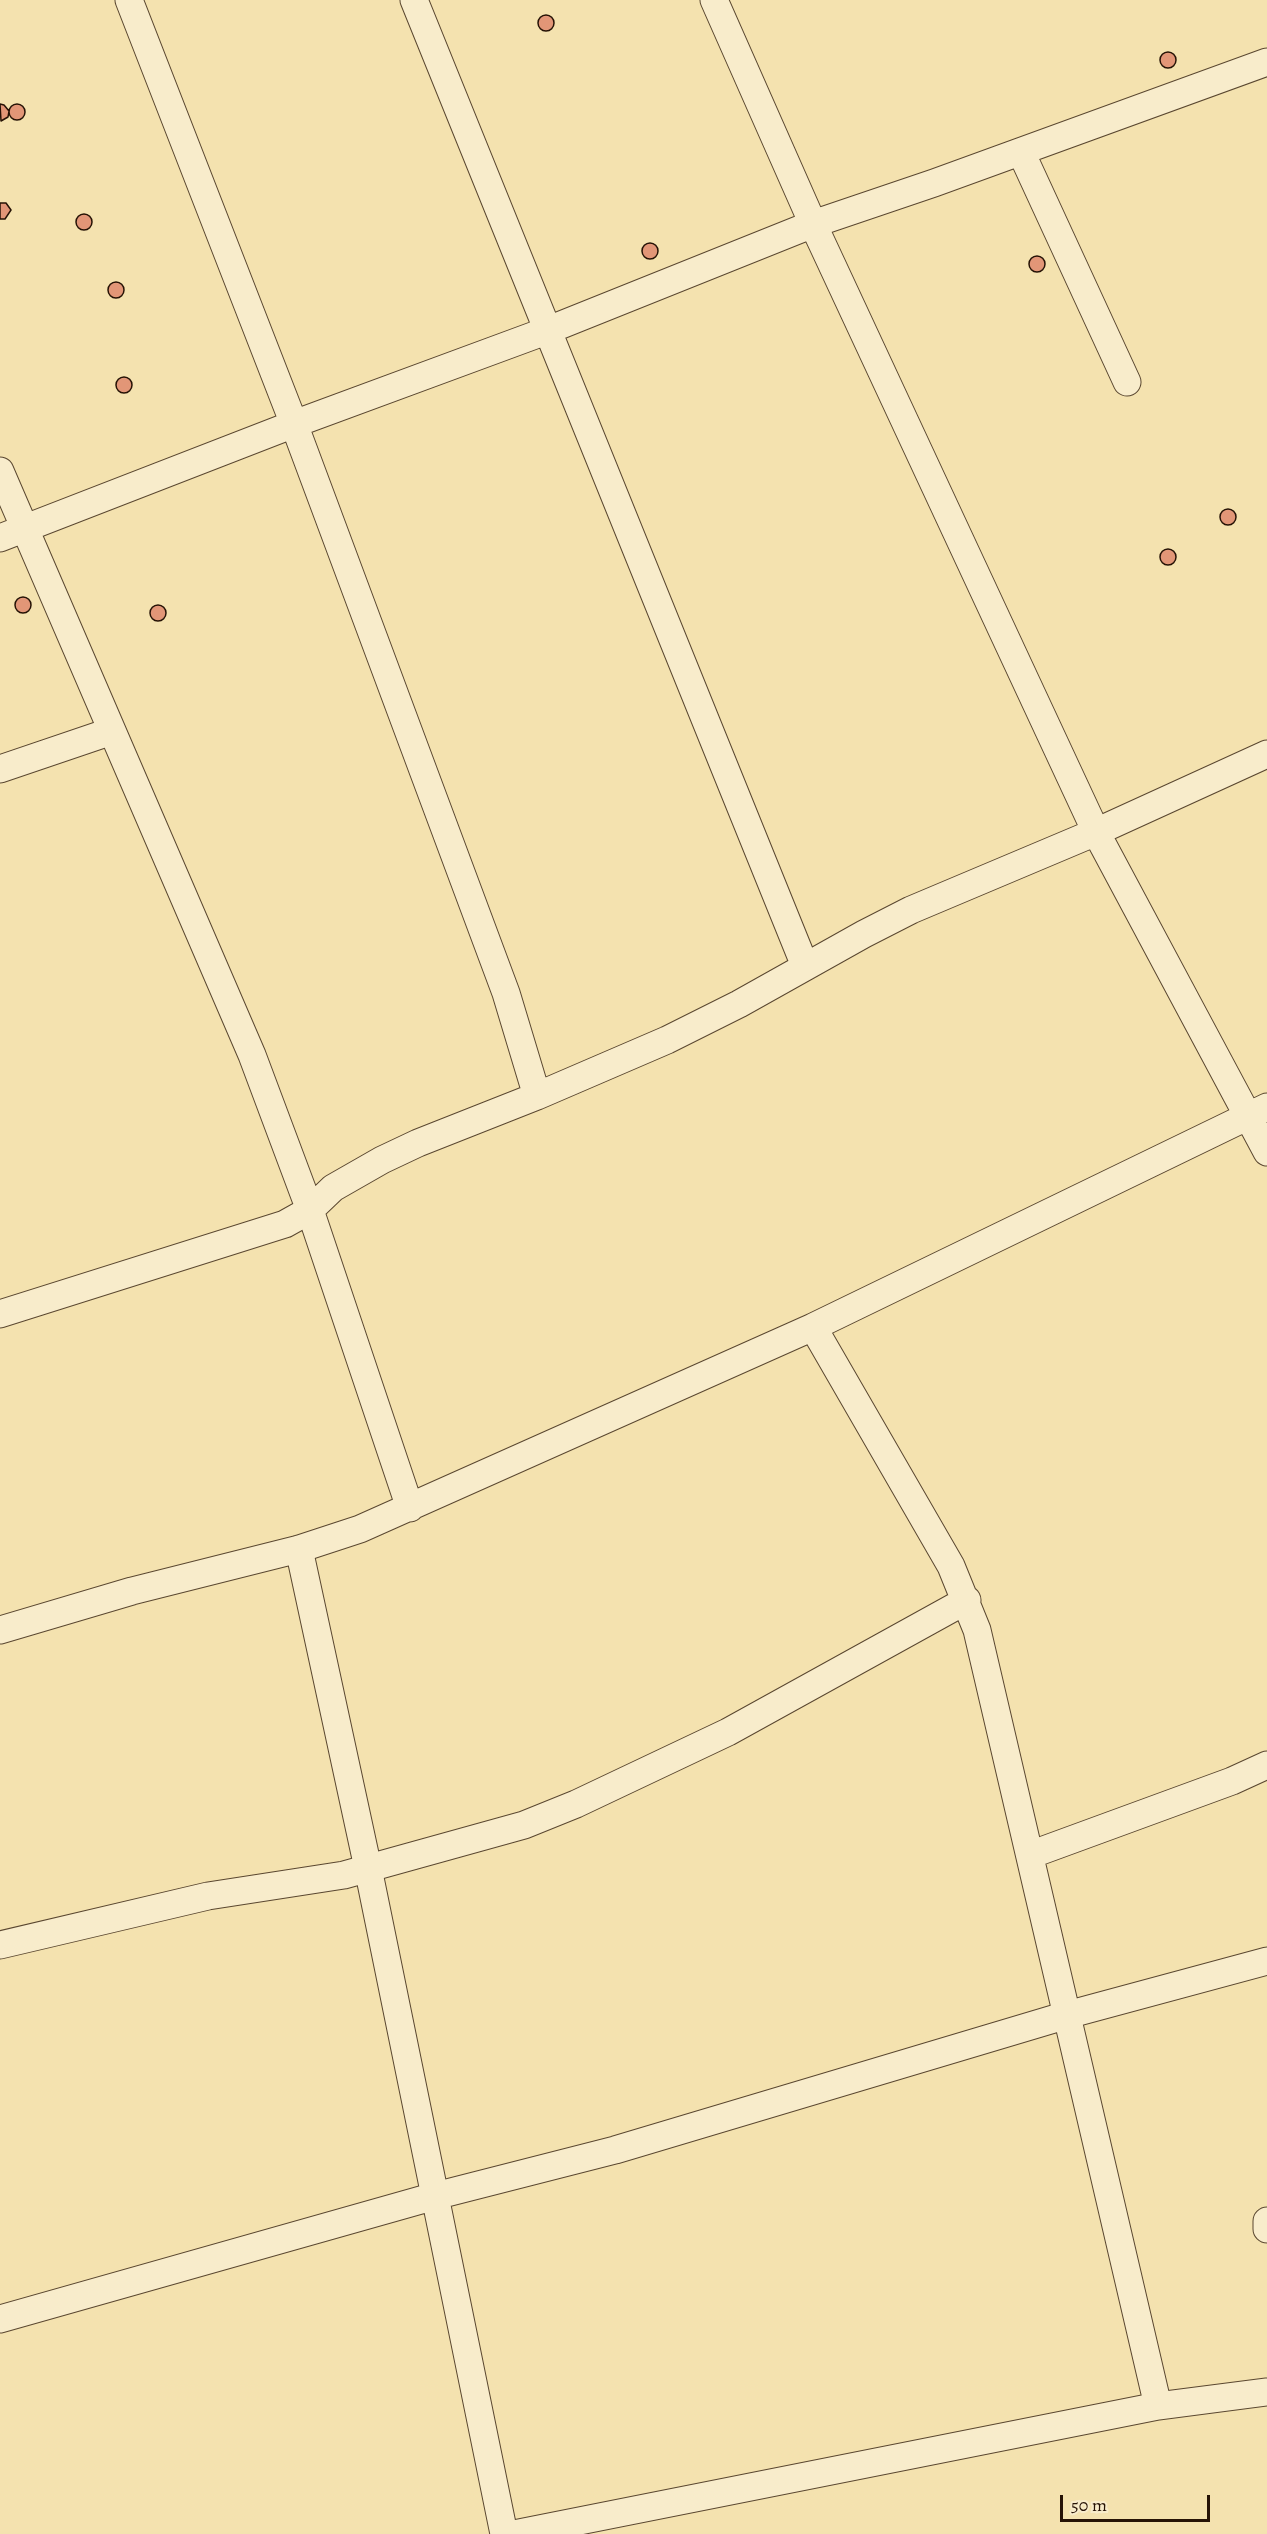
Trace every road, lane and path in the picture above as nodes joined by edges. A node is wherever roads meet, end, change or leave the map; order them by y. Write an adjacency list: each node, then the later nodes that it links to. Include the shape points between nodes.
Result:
1 (129, 0): 9 (street)
2 (414, 0): 7 (street)
3 (714, 0): 6 (street)
4 (1267, 62): 5 (street)
5 (1021, 152): 6 (street); 8 (street)
6 (813, 224): 7 (street); 15 (street)
7 (546, 331): 9 (street); 16 (street)
8 (1127, 382)
9 (294, 424): 11 (street); 17 (street, via 506,993)
10 (0, 471): 11 (street)
11 (12, 534): 12 (street)
12 (111, 731): 14 (street); 20 (street, via 252,1055)
13 (1267, 754): 15 (street)
14 (0, 769)
15 (1096, 832): 16 (street, via 911,910); 18 (street)
16 (806, 966): 17 (street, via 667,1040)
17 (537, 1096): 20 (street, via 382,1160 333,1188)
18 (1257, 1112): 19 (street); 22 (street)
19 (1267, 1152)
20 (310, 1210): 21 (street, via 285,1224); 23 (street)
21 (0, 1314)
22 (813, 1328): 23 (street); 25 (street)
23 (410, 1508): 24 (street)
24 (299, 1549): 26 (street, via 132,1591); 29 (street)
25 (967, 1600): 28 (street, via 988,1670); 29 (street, via 728,1732 576,1804 524,1825)
26 (0, 1630)
27 (1267, 1765): 28 (street, via 1232,1782)
28 (1030, 1855): 32 (street)
29 (368, 1868): 30 (street, via 321,1880 208,1896); 33 (street)
30 (0, 1945)
31 (1267, 1961): 32 (street)
32 (1067, 2015): 33 (street, via 615,2150); 38 (street)
33 (435, 2196): 36 (street); 39 (street)
34 (1267, 2221): 35 (street)
35 (1267, 2229)
36 (0, 2319)
37 (1267, 2392): 38 (street)
38 (1158, 2406): 40 (street)
39 (504, 2534)
40 (514, 2534)

